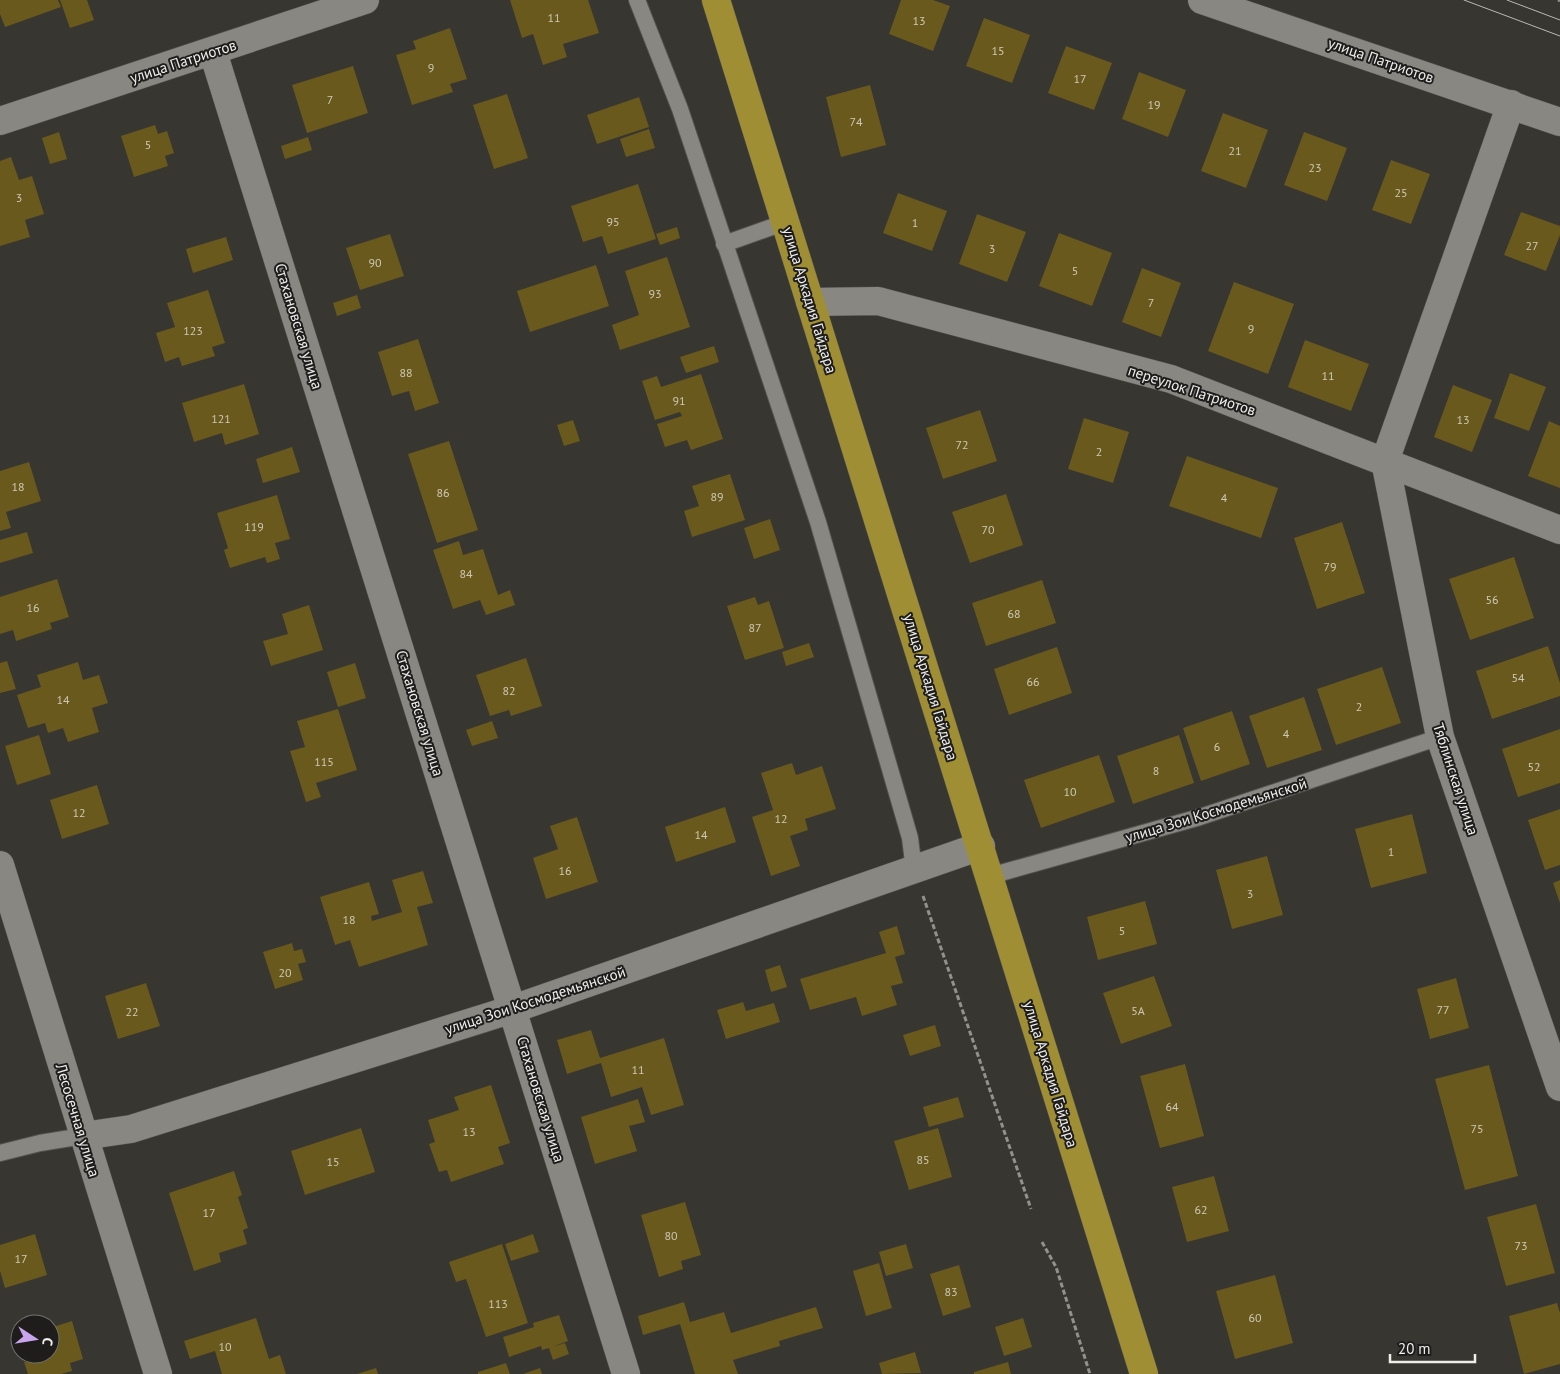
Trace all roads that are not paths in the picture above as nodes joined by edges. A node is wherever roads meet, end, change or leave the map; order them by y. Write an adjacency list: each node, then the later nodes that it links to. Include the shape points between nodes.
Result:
1 (365, 0): 5 (street, улица Патриотов)
2 (638, 0): 10 (lane, via 680,109)
3 (716, 0): 9 (main road, улица Аркадия Гайдара)
4 (1202, 0): 6 (street, улица Патриотов)
5 (213, 52): 7 (street, улица Патриотов); 19 (street, Стахановская улица)
6 (1511, 104): 8 (street, улица Патриотов); 12 (street)
7 (0, 121)
8 (1560, 122)
9 (786, 222): 10 (lane); 11 (main road, улица Аркадия Гайдара)
10 (724, 244): 17 (lane, via 818,522 910,838)
11 (810, 302): 12 (street, переулок Патриотов, via 878,300 1171,379); 15 (main road, улица Аркадия Гайдара)
12 (1386, 461): 13 (street, переулок Патриотов); 14 (street, Тяблинская улица)
13 (1560, 530)
14 (1440, 737): 18 (lane, улица Зои Космодемьянской, via 1200,817); 20 (street, Тяблинская улица)
15 (981, 846): 17 (street, улица Зои Космодемьянской); 18 (main road, улица Аркадия Гайдара)
16 (0, 865): 22 (street, Лесосечная улица)
17 (914, 870): 19 (street, улица Зои Космодемьянской)
18 (990, 876): 26 (main road, улица Аркадия Гайдара)
19 (513, 1009): 22 (street, улица Зои Космодемьянской, via 131,1128); 25 (street, Стахановская улица)
20 (1555, 1056): 21 (street, Тяблинская улица)
21 (1560, 1087)
22 (83, 1136): 23 (lane); 24 (street, Лесосечная улица)
23 (0, 1153)
24 (158, 1374)
25 (626, 1374)
26 (1144, 1374)

